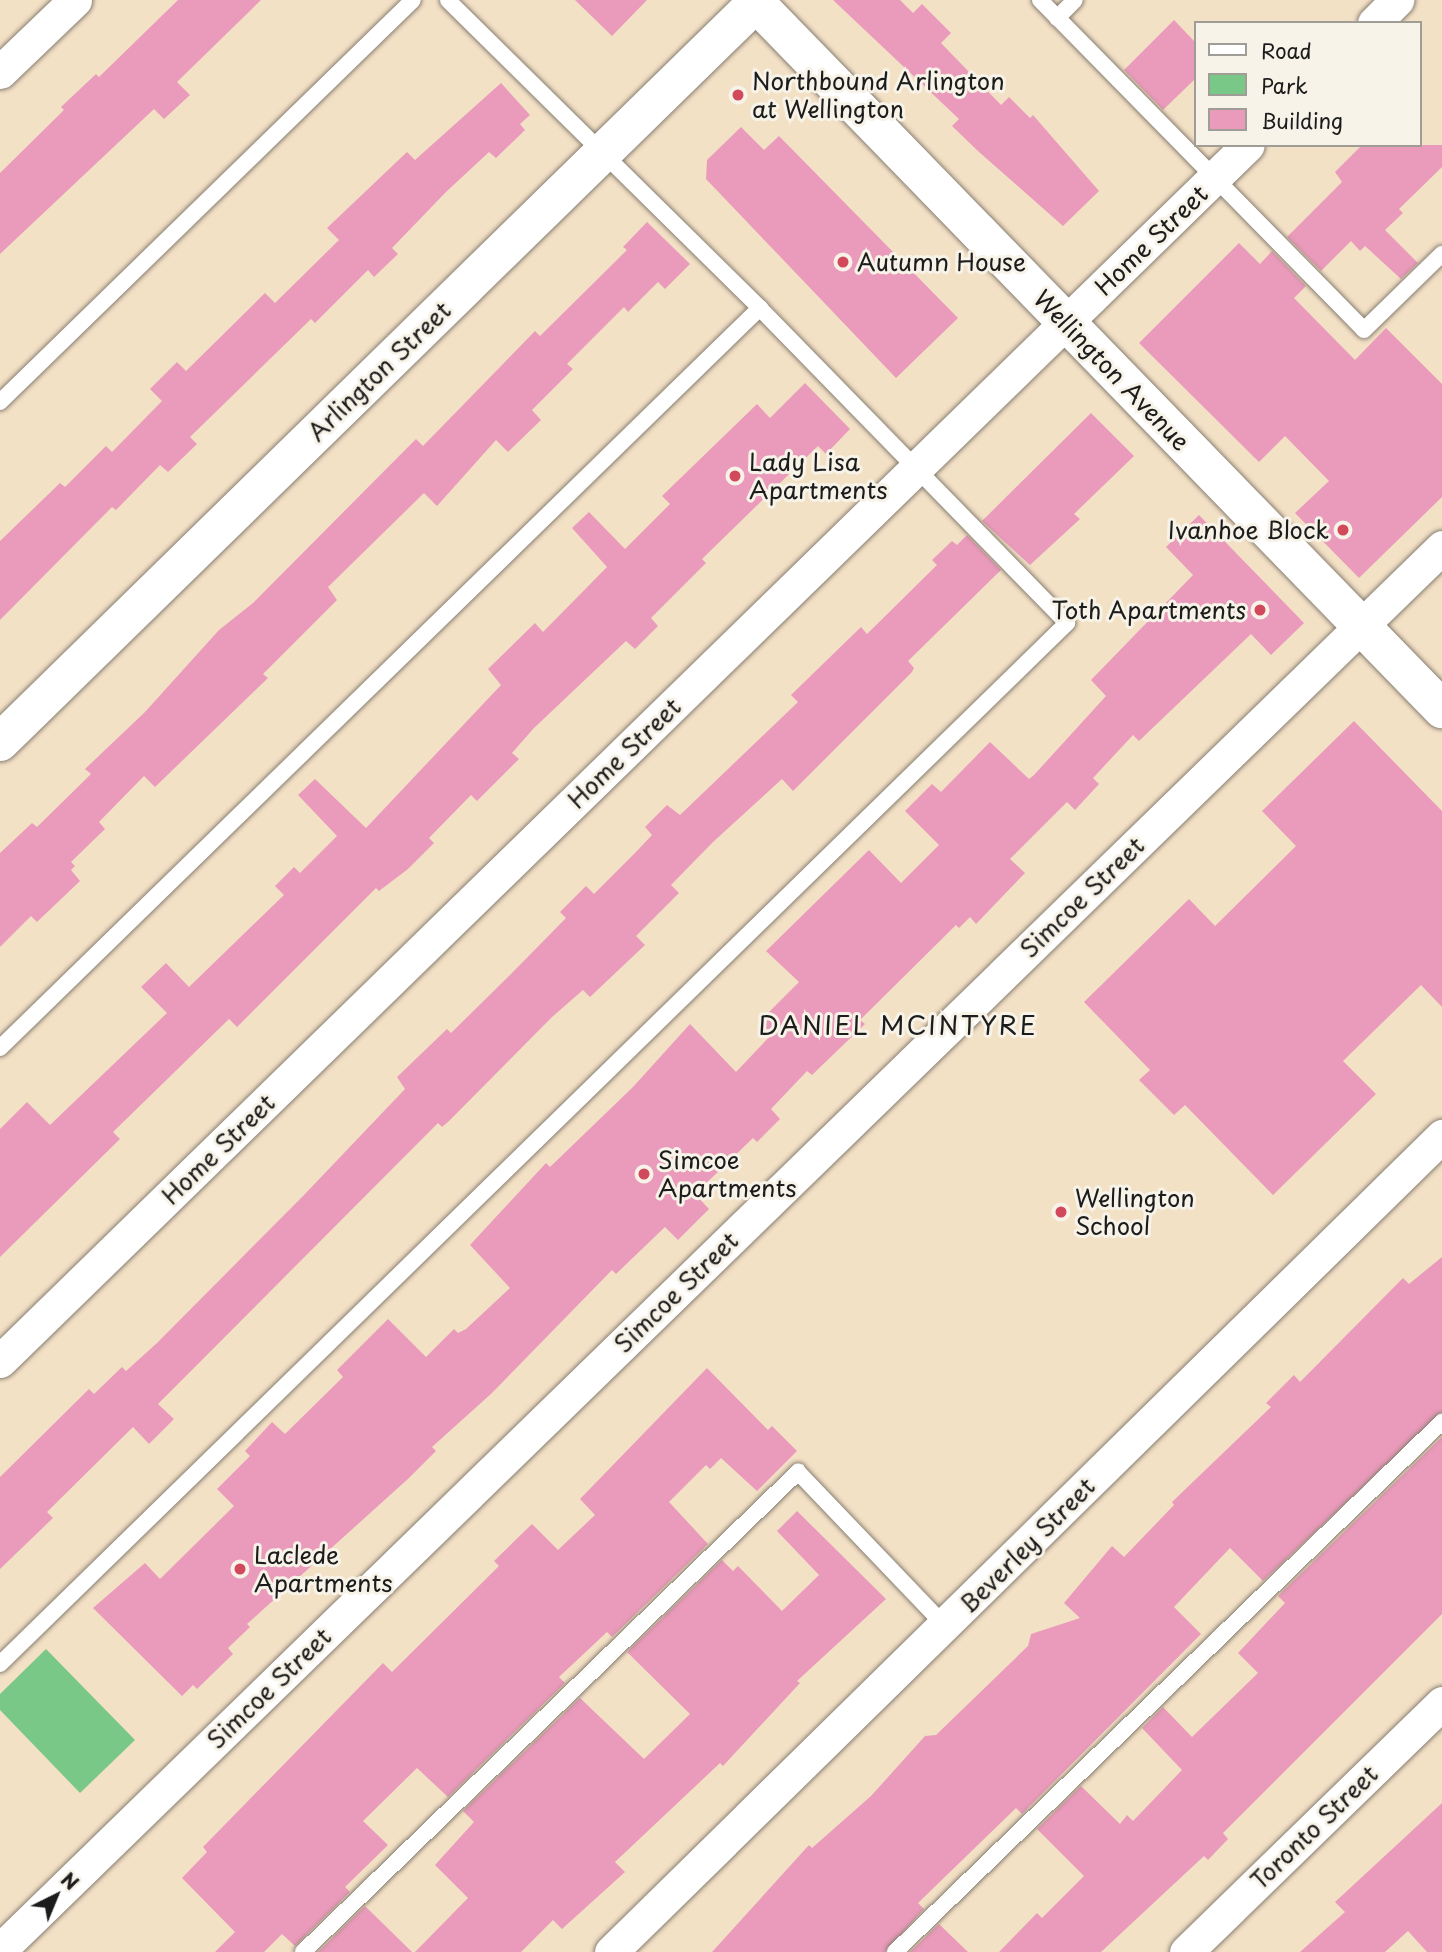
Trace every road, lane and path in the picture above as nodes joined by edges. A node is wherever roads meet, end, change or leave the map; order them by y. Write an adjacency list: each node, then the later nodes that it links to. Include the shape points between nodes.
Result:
1 (75, 0): 10 (street)
2 (414, 0): 17 (lane)
3 (449, 0): 12 (lane)
4 (1040, 0): 8 (lane)
5 (1075, 0): 8 (lane)
6 (1397, 0): 9 (street)
7 (756, 1): 12 (main road, Arlington Street); 16 (main road, Wellington Avenue)
8 (1057, 18): 13 (lane)
9 (1376, 21)
10 (0, 72)
11 (1246, 147): 13 (street, Home Street)
12 (601, 153): 15 (lane); 22 (main road, Arlington Street)
13 (1215, 177): 14 (lane, via 1364,330); 16 (street, Home Street)
14 (1442, 254)
15 (760, 308): 18 (lane); 23 (lane)
16 (1066, 323): 18 (street, Home Street); 20 (main road, Wellington Avenue)
17 (0, 401)
18 (917, 468): 25 (street, Home Street); 28 (lane, via 1067,622)
19 (1442, 547): 20 (street, Simcoe Street)
20 (1361, 626): 21 (main road, Wellington Avenue); 30 (street, Simcoe Street)
21 (1442, 709)
22 (0, 742)
23 (0, 1048)
24 (1442, 1136): 27 (street, Beverley Street)
25 (0, 1361)
26 (1442, 1422): 33 (lane)
27 (945, 1626): 31 (lane, via 798,1472); 32 (street, Beverley Street)
28 (0, 1664)
29 (1442, 1703): 34 (street, Toronto Street)
30 (0, 1950)
31 (303, 1952)
32 (611, 1952)
33 (895, 1952)
34 (1185, 1952)

